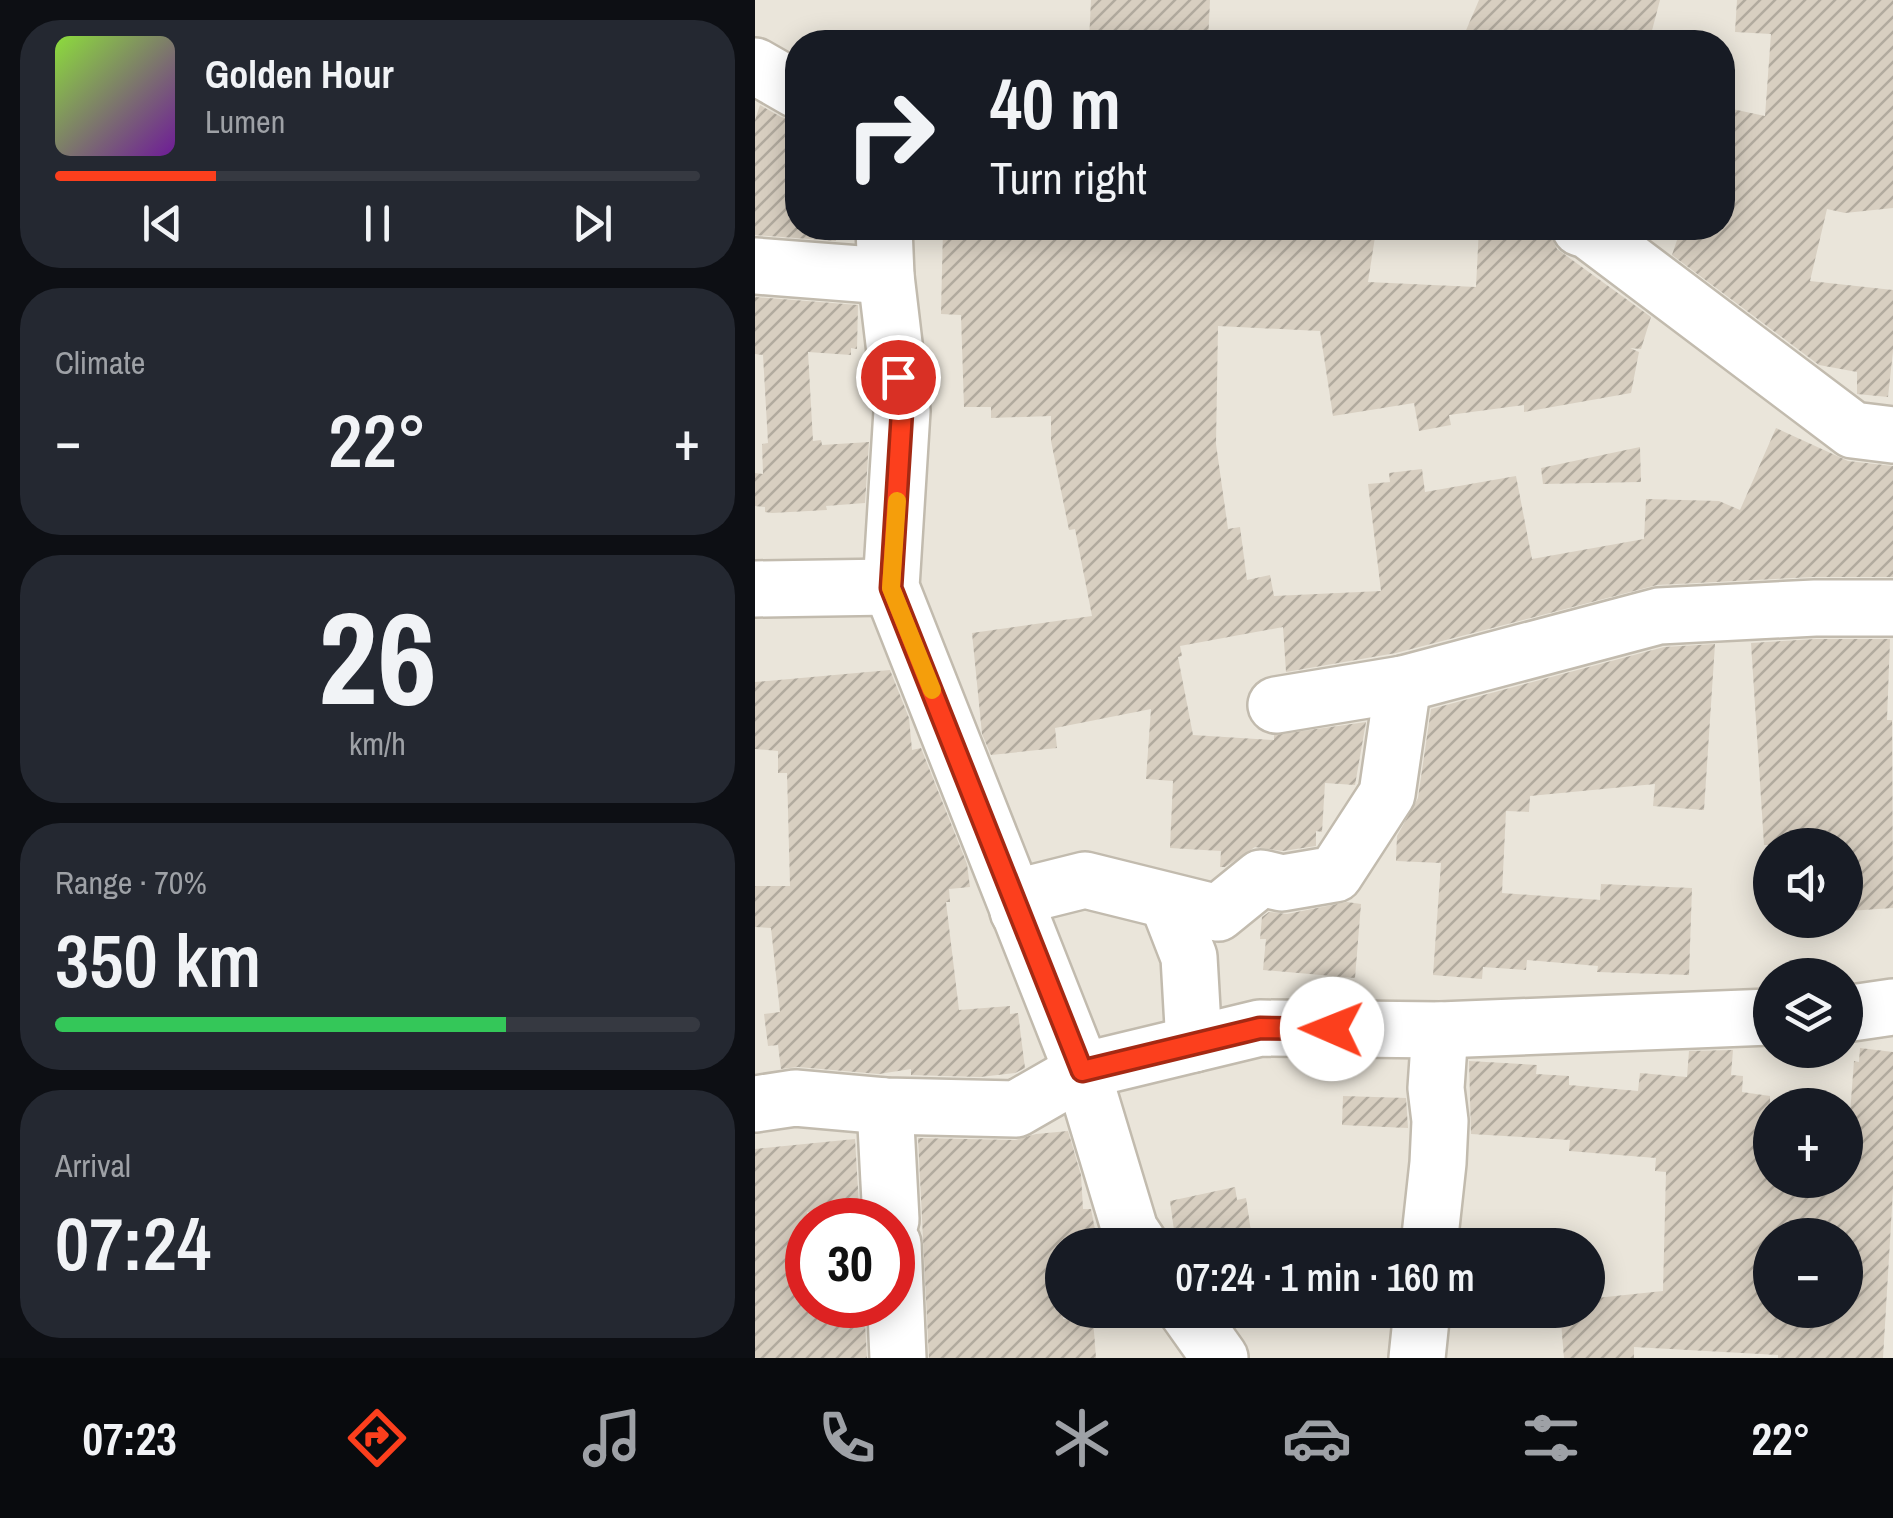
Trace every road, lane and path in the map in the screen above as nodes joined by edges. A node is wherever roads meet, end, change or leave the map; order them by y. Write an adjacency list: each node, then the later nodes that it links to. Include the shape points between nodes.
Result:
1 (755, 66): 2 (street)
2 (785, 83)
3 (1602, 240): 6 (street, via 1853,430)
4 (885, 252): 5 (street); 7 (street, via 902,411)
5 (755, 266)
6 (1893, 435)
7 (891, 588): 8 (street); 13 (street)
8 (755, 589)
9 (1893, 608): 10 (street, via 1659,616)
10 (1403, 684): 11 (street); 12 (street, via 1387,794 1335,874 1283,883 1261,878 1218,913)
11 (1276, 705)
12 (1167, 902): 13 (street, via 1085,880 1037,892); 18 (street, via 1189,957)
13 (1018, 910): 19 (street)
14 (1893, 1007): 15 (street)
15 (1863, 1011)
16 (1753, 1018): 17 (street)
17 (1440, 1030): 18 (street, via 1260,1028); 24 (street)
18 (1193, 1044): 19 (street)
19 (1082, 1071): 21 (street, via 1017,1109); 23 (street)
20 (755, 1104): 21 (street, via 795,1098)
21 (885, 1106): 22 (street)
22 (890, 1198)
23 (1129, 1228)
24 (1431, 1228)
25 (897, 1328): 28 (street)
26 (1200, 1328): 29 (street)
27 (1421, 1328): 30 (street)
28 (898, 1358)
29 (1221, 1358)
30 (1417, 1358)

